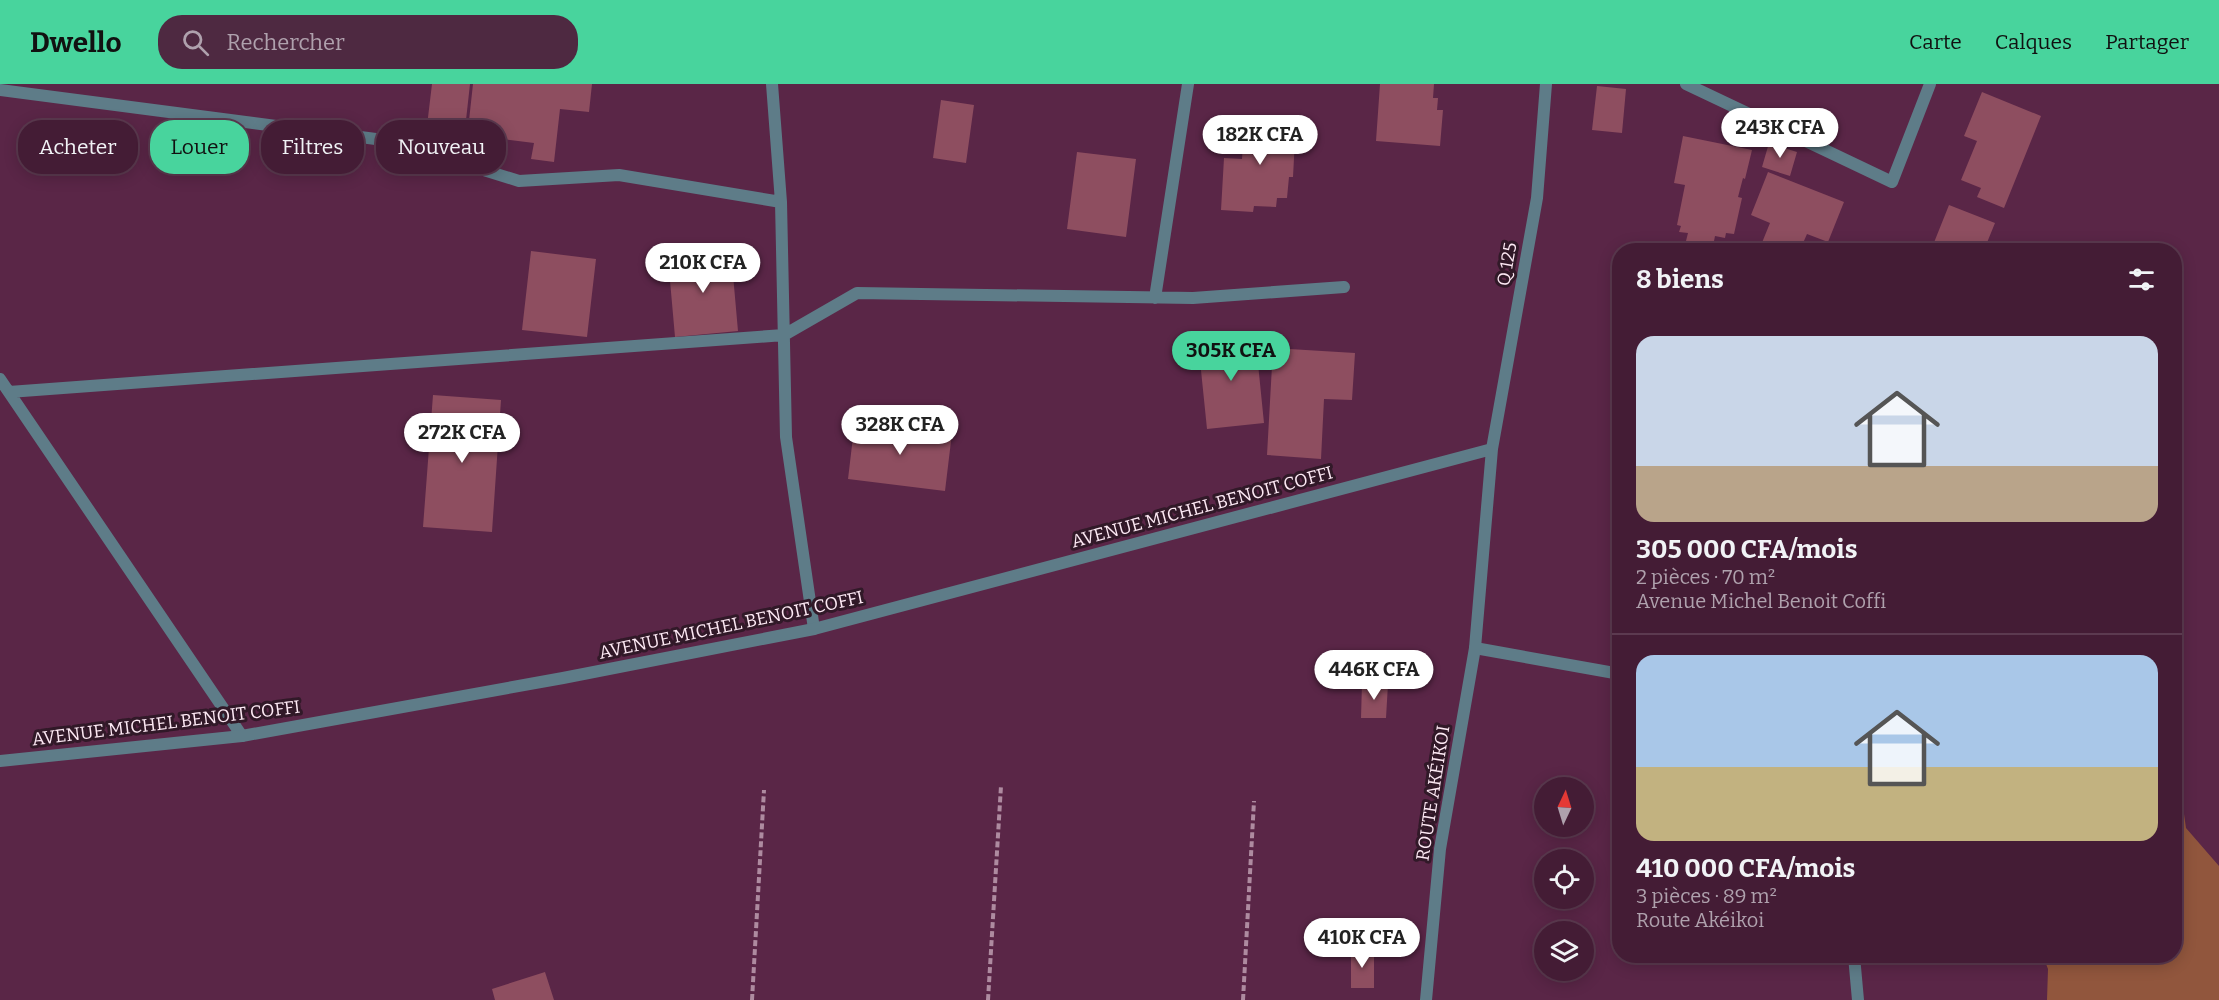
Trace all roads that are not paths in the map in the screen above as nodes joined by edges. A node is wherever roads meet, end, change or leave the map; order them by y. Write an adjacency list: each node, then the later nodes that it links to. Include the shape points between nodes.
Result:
1 (772, 84): 7 (street)
2 (1188, 84): 9 (street)
3 (1546, 84): 13 (street, Q 125, via 1537,198)
4 (1686, 84): 5 (street, via 1892,182)
5 (1930, 84)
6 (0, 90): 7 (street, via 391,141 519,182 619,175)
7 (781, 202): 10 (street)
8 (1344, 287): 9 (street)
9 (1155, 298): 10 (street, via 857,293)
10 (784, 335): 12 (street); 14 (street, via 786,437)
11 (0, 379): 12 (street)
12 (9, 392): 17 (street)
13 (1492, 449): 14 (street, AVENUE MICHEL BENOIT COFFI); 15 (street, ROUTE AKÉIKOI)
14 (814, 630): 17 (street, AVENUE MICHEL BENOIT COFFI)
15 (1475, 648): 16 (street); 20 (street, ROUTE AKÉIKOI, via 1440,849)
16 (1612, 673)
17 (242, 736): 18 (street, AVENUE MICHEL BENOIT COFFI)
18 (0, 761)
19 (1855, 963): 21 (street)
20 (1426, 1000)
21 (1858, 1000)

